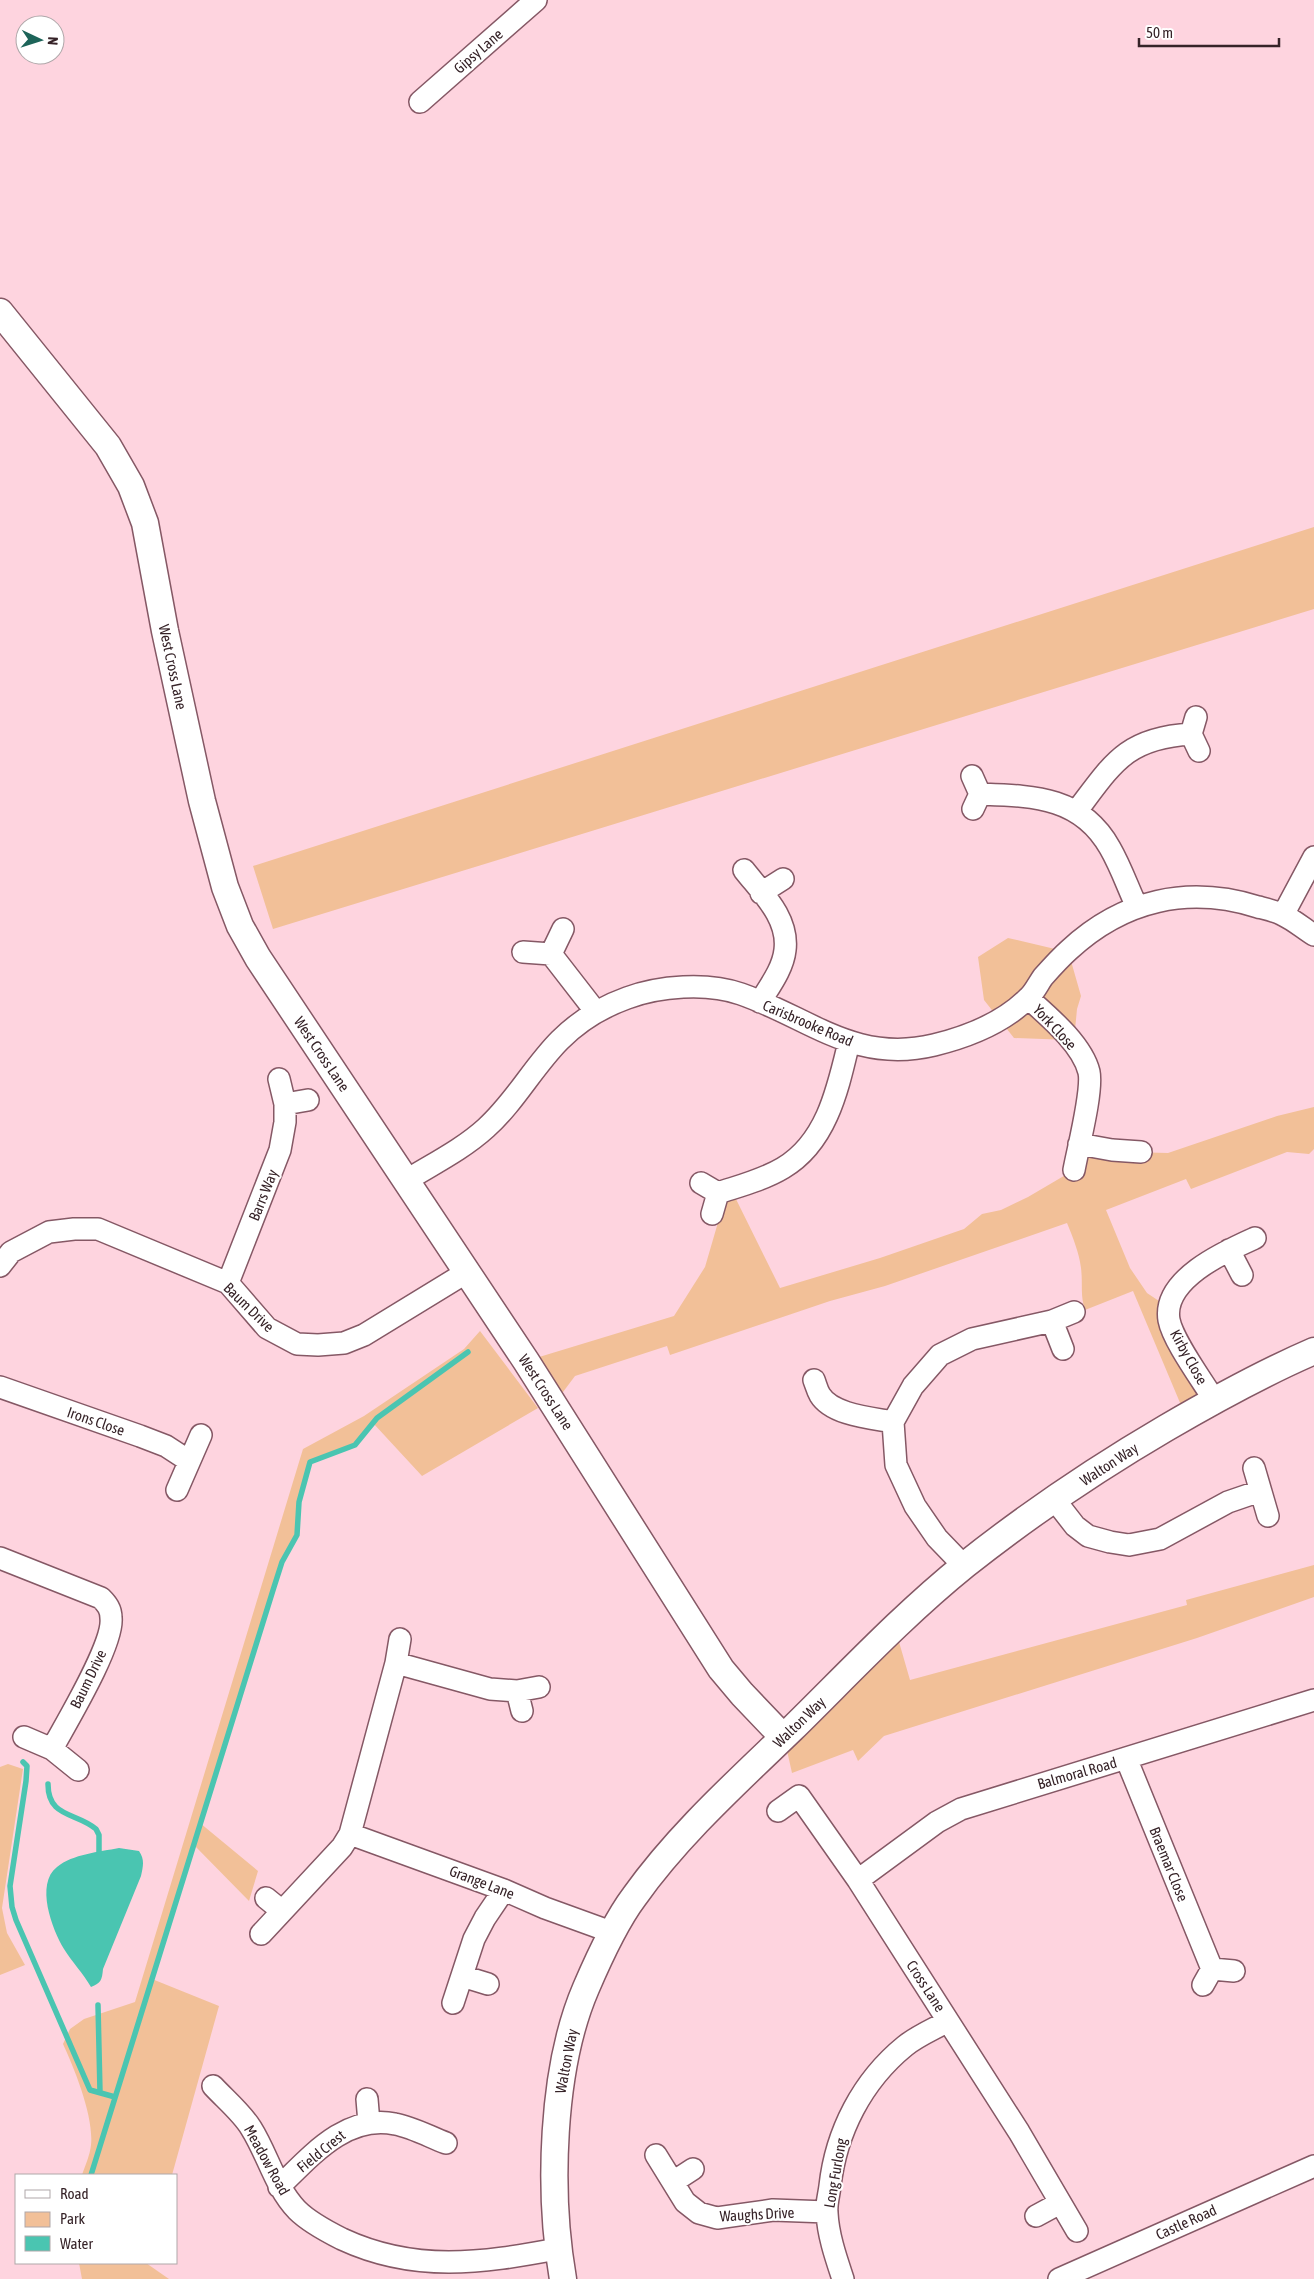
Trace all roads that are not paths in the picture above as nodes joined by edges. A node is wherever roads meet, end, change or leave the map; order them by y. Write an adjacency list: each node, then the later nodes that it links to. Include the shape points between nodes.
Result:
1 (536, 0): 2 (street, Gipsy Lane)
2 (420, 102)
3 (0, 312): 27 (street, West Cross Lane, via 108,446 132,486 145,523 202,801 225,887 240,926 258,958)
4 (1196, 734): 6 (street, via 1166,736 1135,747 1102,777)
5 (975, 793): 6 (street, via 1035,797 1059,803)
6 (1076, 812): 11 (street, via 1110,847)
7 (1314, 857): 12 (street)
8 (744, 870): 10 (street)
9 (783, 878): 10 (street)
10 (761, 893): 18 (street, via 778,915 784,931 785,951 778,971)
11 (1137, 908): 12 (street, Carisbrooke Road, via 1152,901 1184,897 1231,898); 17 (street, Carisbrooke Road, via 1099,925 1046,974)
12 (1283, 915): 14 (street, Carisbrooke Road)
13 (563, 929): 16 (street)
14 (1314, 935)
15 (524, 952): 16 (street)
16 (551, 954): 19 (street)
17 (1028, 998): 20 (street, Carisbrooke Road, via 1003,1017 968,1034 934,1045 876,1049); 24 (street, York Close, via 1077,1048 1088,1071 1089,1086)
18 (760, 1002): 19 (street, Carisbrooke Road, via 738,993 681,987 650,990); 20 (street, Carisbrooke Road)
19 (596, 1012): 27 (street, Carisbrooke Road, via 561,1039 513,1100 485,1129)
20 (849, 1042): 28 (street, via 837,1092 824,1125 806,1149 783,1168 709,1188)
21 (279, 1079): 23 (street, Barrs Way)
22 (308, 1100): 23 (street)
23 (285, 1104): 34 (street, Barrs Way, via 280,1150)
24 (1079, 1144): 25 (street); 26 (street, York Close)
25 (1141, 1152)
26 (1074, 1170)
27 (407, 1180): 32 (street, West Cross Lane)
28 (712, 1214)
29 (1255, 1238): 30 (street, Kirby Close)
30 (1229, 1250): 33 (street); 41 (street, Kirby Close, via 1191,1273 1168,1307 1175,1335)
31 (0, 1266): 34 (street, Baum Drive, via 11,1252 49,1232 98,1230)
32 (467, 1272): 34 (street, Baum Drive, via 364,1335 344,1343 318,1345 298,1344 267,1328); 58 (street, West Cross Lane, via 721,1669)
33 (1242, 1275)
34 (228, 1283)
35 (1074, 1312): 36 (street)
36 (1052, 1321): 37 (street); 42 (street, via 972,1339 940,1355 913,1386)
37 (1063, 1349)
38 (1314, 1351): 41 (street, Walton Way)
39 (814, 1380): 42 (street, via 820,1396 830,1405 857,1416)
40 (0, 1387): 44 (street, Irons Close, via 166,1446)
41 (1214, 1400): 48 (street, Walton Way)
42 (893, 1422): 51 (street, via 896,1465 915,1506 937,1538)
43 (201, 1434): 44 (street)
44 (189, 1461): 46 (street)
45 (1254, 1468): 47 (street)
46 (177, 1490)
47 (1260, 1491): 48 (street, via 1228,1502 1160,1538 1129,1544 1088,1536 1075,1526); 49 (street)
48 (1054, 1499): 51 (street, Walton Way)
49 (1268, 1516)
50 (0, 1558): 60 (street, Baum Drive, via 101,1598 109,1606 112,1618 110,1631 95,1668)
51 (964, 1566): 58 (street, Walton Way)
52 (400, 1639): 53 (street)
53 (396, 1663): 55 (street, via 490,1689); 64 (street)
54 (540, 1686): 55 (street)
55 (517, 1691): 57 (street)
56 (1314, 1700): 61 (street, Balmoral Road)
57 (522, 1711)
58 (784, 1736): 69 (street, Walton Way, via 665,1857 632,1899)
59 (24, 1737): 60 (street)
60 (52, 1749): 62 (street)
61 (1126, 1758): 65 (street, Balmoral Road, via 961,1809); 71 (street, Braemar Close, via 1208,1977)
62 (78, 1770)
63 (778, 1811): 65 (street, Cross Lane, via 799,1796)
64 (350, 1834): 66 (street, Grange Lane); 68 (street)
65 (858, 1880): 75 (street, Cross Lane)
66 (504, 1890): 69 (street, Grange Lane); 72 (street, via 474,1939)
67 (266, 1898): 68 (street)
68 (282, 1912): 70 (street)
69 (614, 1933): 89 (street, Walton Way, via 585,1989 571,2030 559,2089 554,2202)
70 (261, 1934)
71 (1234, 1971)
72 (462, 1976): 73 (street); 74 (street)
73 (488, 1984)
74 (453, 2003)
75 (948, 2021): 85 (street, Cross Lane); 86 (street, Long Furlong, via 906,2045 876,2076 856,2105 840,2136)
76 (213, 2086): 84 (street, Meadow Road, via 251,2127)
77 (367, 2099): 78 (street)
78 (369, 2122): 79 (street, Field Crest, via 398,2124); 84 (street, Field Crest, via 337,2134)
79 (446, 2143)
80 (656, 2155): 83 (street, Waughs Drive)
81 (1314, 2166): 91 (street, Castle Road)
82 (693, 2169): 83 (street)
83 (672, 2182): 86 (street, Waughs Drive, via 684,2202 699,2213 718,2218 772,2210)
84 (279, 2187): 90 (street, Meadow Road, via 298,2211 330,2233 359,2246)
85 (1060, 2203): 87 (street); 88 (street, Cross Lane)
86 (827, 2212): 93 (street, Long Furlong)
87 (1036, 2216)
88 (1077, 2231)
89 (558, 2249): 90 (street, Meadow Road); 92 (street, Walton Way)
90 (446, 2271)
91 (1098, 2271): 94 (street, Castle Road)
92 (563, 2279)
93 (843, 2279)
94 (1059, 2279)

